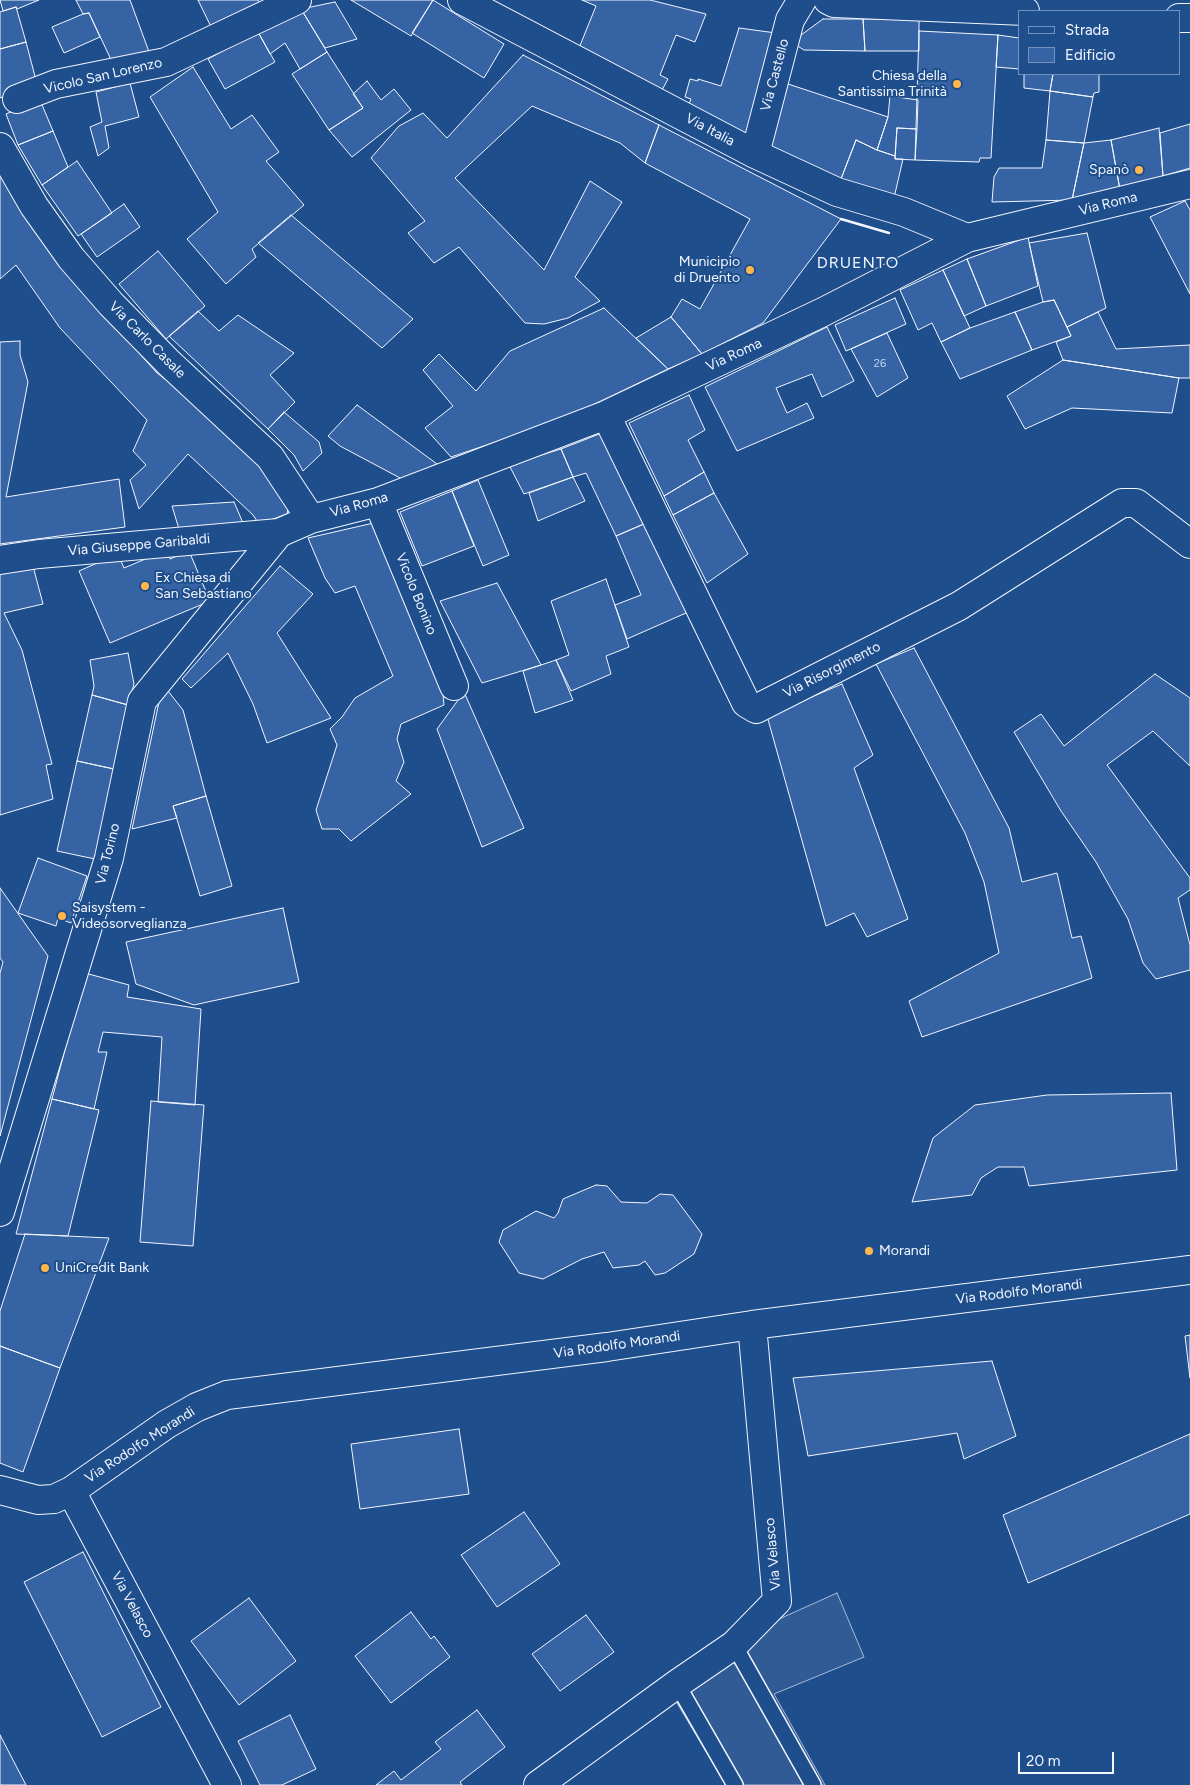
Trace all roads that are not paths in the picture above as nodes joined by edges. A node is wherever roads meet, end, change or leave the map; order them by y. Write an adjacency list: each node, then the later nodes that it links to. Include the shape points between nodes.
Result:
1 (297, 0): 6 (street, Vicolo San Lorenzo, via 166,62 56,84)
2 (462, 0): 8 (street, Via Italia)
3 (802, 0): 8 (street, Via Castello, via 790,20)
4 (828, 0): 5 (street, via 834,3)
5 (1018, 11)
6 (16, 98)
7 (0, 147): 13 (street, Via Carlo Casale, via 34,206 71,258 169,363 270,457)
8 (755, 154): 10 (street, Via Italia, via 838,192 904,212)
9 (1189, 185): 10 (street, Via Roma)
10 (967, 238): 11 (street, Via Roma, via 823,312)
11 (606, 415): 12 (street, Via Roma); 15 (street, Via Risorgimento, via 746,703 756,709 959,606 1122,503 1136,503)
12 (378, 502): 13 (street, Via Roma); 17 (street, Vicolo Bonino)
13 (311, 519): 14 (street, Via Roma)
14 (279, 533): 16 (street, Via Giuseppe Garibaldi); 18 (street, Via Torino, via 142,701 109,858)
15 (1190, 544)
16 (0, 560)
17 (454, 686)
18 (0, 1212)
19 (1190, 1270): 20 (street, Via Rodolfo Morandi)
20 (752, 1325): 22 (street, Via Rodolfo Morandi, via 607,1347 227,1395 167,1424); 23 (street, Via Velasco, via 777,1601)
21 (0, 1490): 22 (street, via 38,1500 54,1499)
22 (71, 1491): 25 (street, Via Velasco)
23 (734, 1645): 24 (street, Via Velasco); 28 (lane)
24 (677, 1684): 26 (street, Via Velasco); 27 (lane)
25 (227, 1785)
26 (538, 1785)
27 (735, 1785)
28 (814, 1785)

